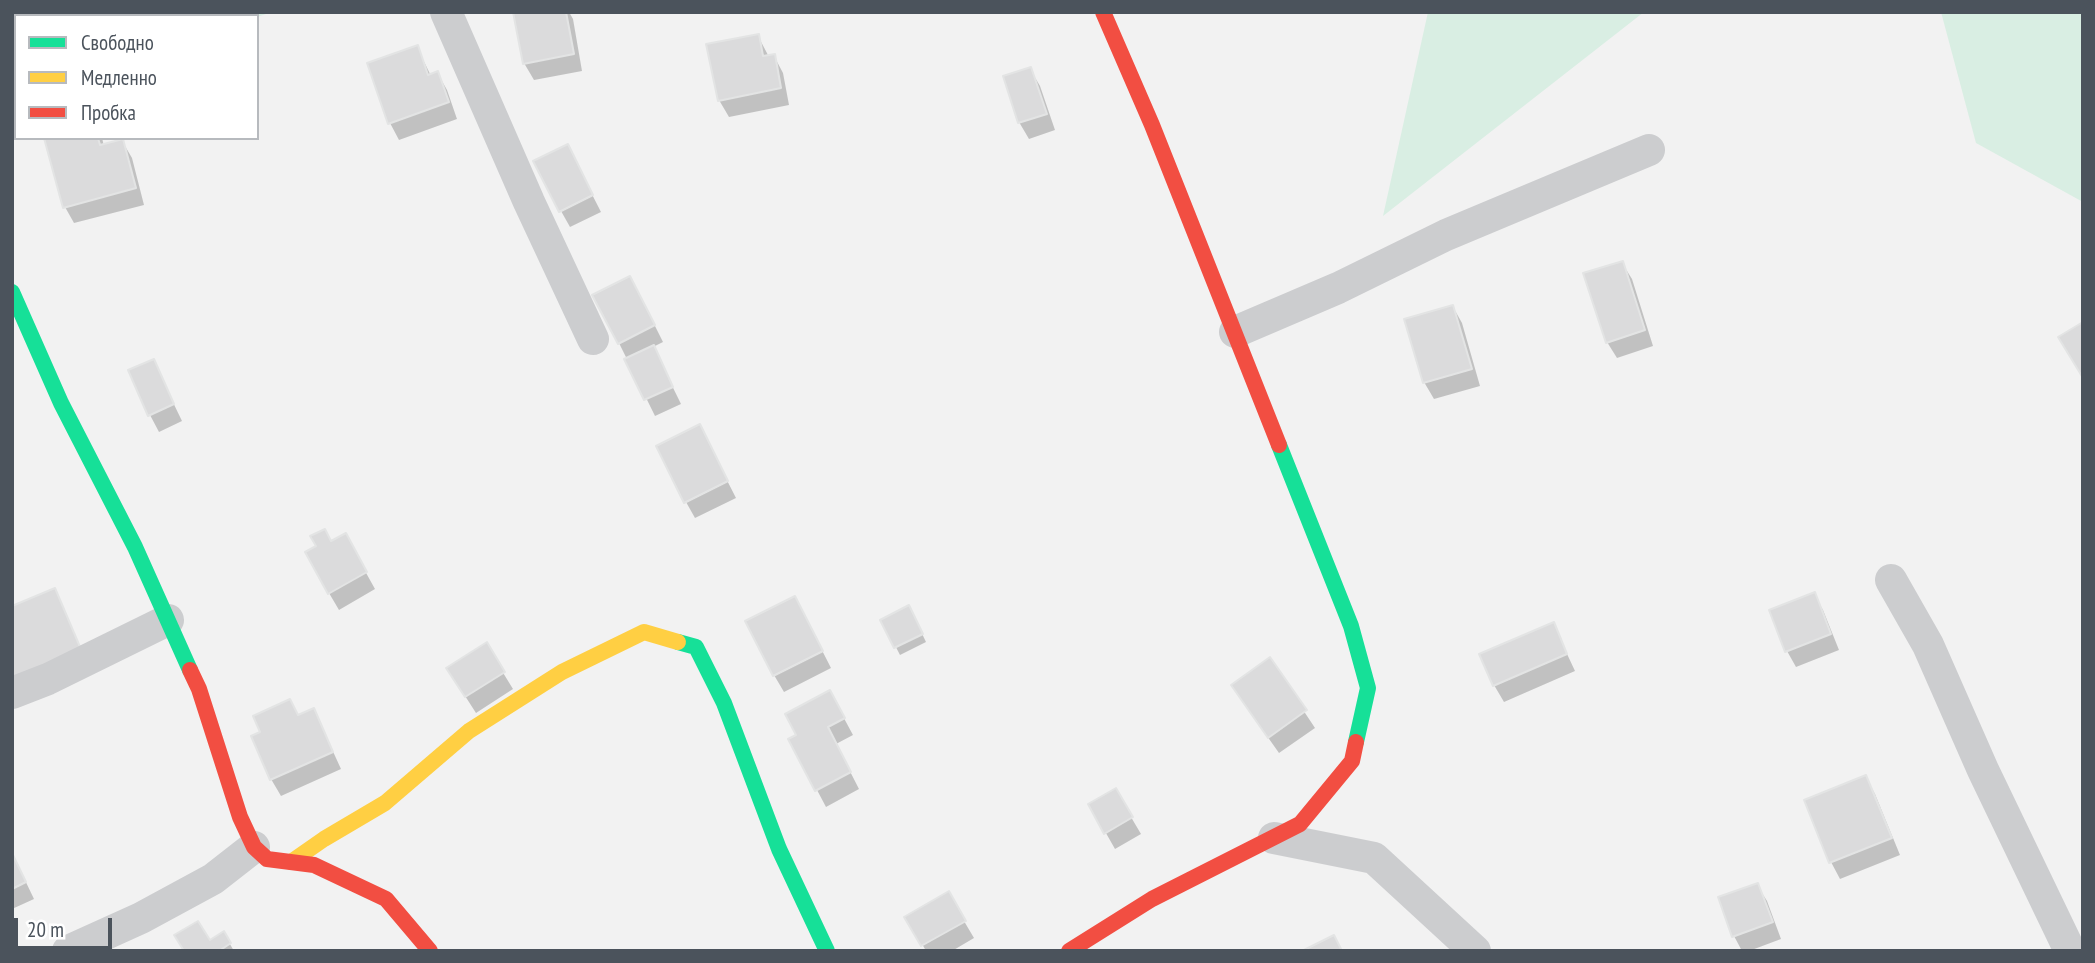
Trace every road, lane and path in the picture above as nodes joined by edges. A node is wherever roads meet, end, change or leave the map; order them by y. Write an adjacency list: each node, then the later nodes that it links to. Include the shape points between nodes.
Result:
1 (446, 12): 6 (street)
2 (1103, 12): 5 (street)
3 (1649, 150): 5 (street, via 1446,235)
4 (12, 292): 8 (street)
5 (1235, 332): 10 (street, via 1351,626 1367,688 1352,761 1300,824)
6 (593, 339)
7 (1891, 580): 18 (street, via 1928,645)
8 (168, 620): 9 (street); 11 (street, via 199,689)
9 (12, 693)
10 (1274, 838): 16 (street, via 1152,900); 17 (street, via 1374,858)
11 (254, 847): 12 (street, via 267,859); 13 (street, via 213,879)
12 (291, 862): 14 (street, via 314,865 386,900); 15 (street, via 385,803 470,731 562,673 644,632 695,647 724,703 779,849)
13 (68, 951)
14 (430, 951)
15 (827, 951)
16 (1069, 951)
17 (1475, 951)
18 (2070, 951)

